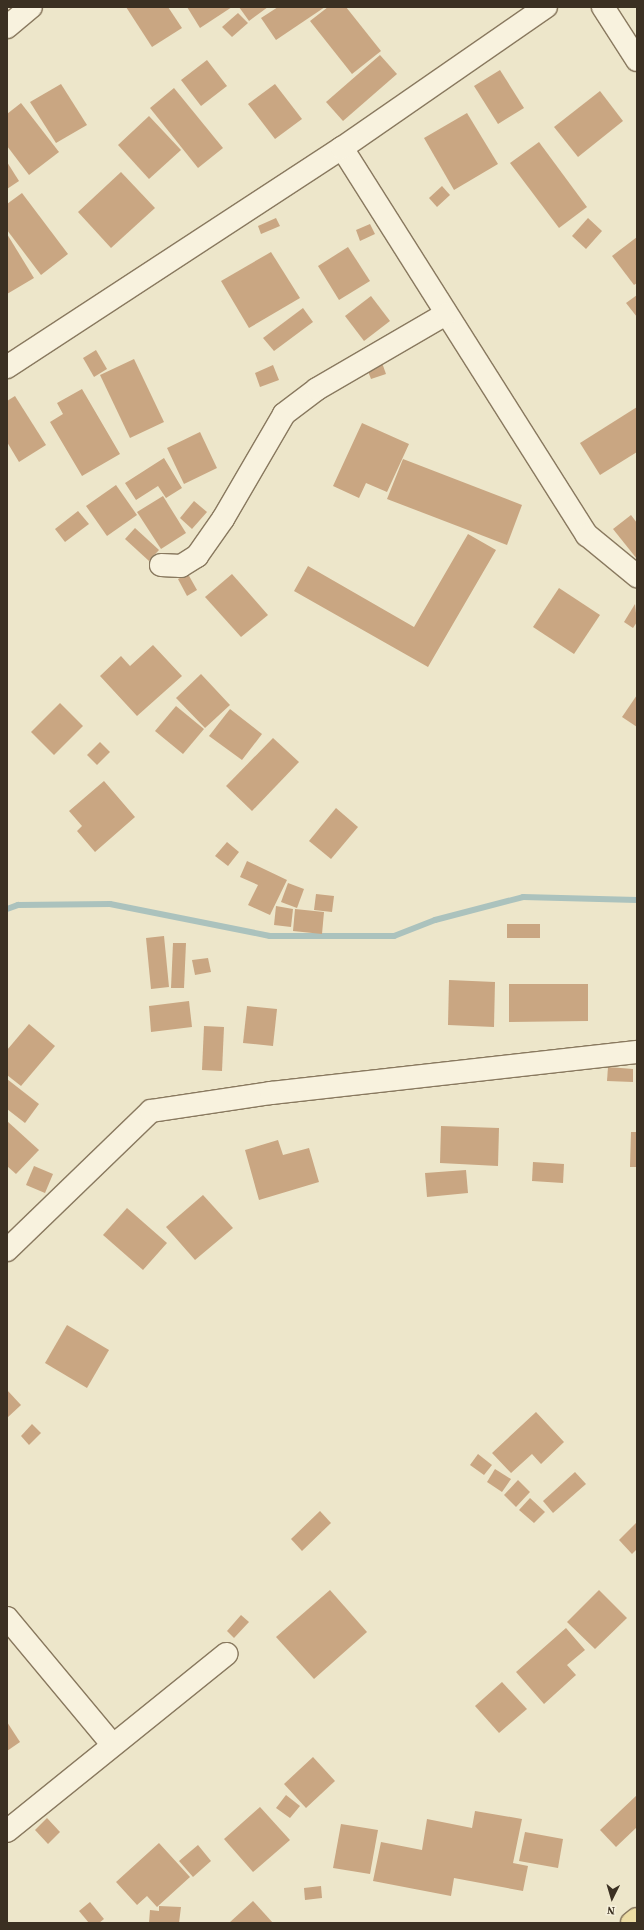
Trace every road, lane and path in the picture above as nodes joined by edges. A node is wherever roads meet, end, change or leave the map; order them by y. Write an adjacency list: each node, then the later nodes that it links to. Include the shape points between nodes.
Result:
1 (31, 7): 4 (street)
2 (546, 7): 6 (street)
3 (603, 7): 5 (street)
4 (7, 27)
5 (637, 60)
6 (342, 148): 7 (street); 8 (street)
7 (446, 314): 9 (street, via 317,389 284,414 223,519 197,556 181,566); 10 (street, via 587,535)
8 (7, 367)
9 (161, 565)
10 (637, 576)
11 (637, 1052): 12 (street, via 271,1093 151,1111)
12 (7, 1250)
13 (7, 1618): 15 (street)
14 (226, 1654): 15 (street)
15 (112, 1744): 16 (street)
16 (7, 1831)
17 (637, 1919): 18 (main road)
18 (632, 1923)

